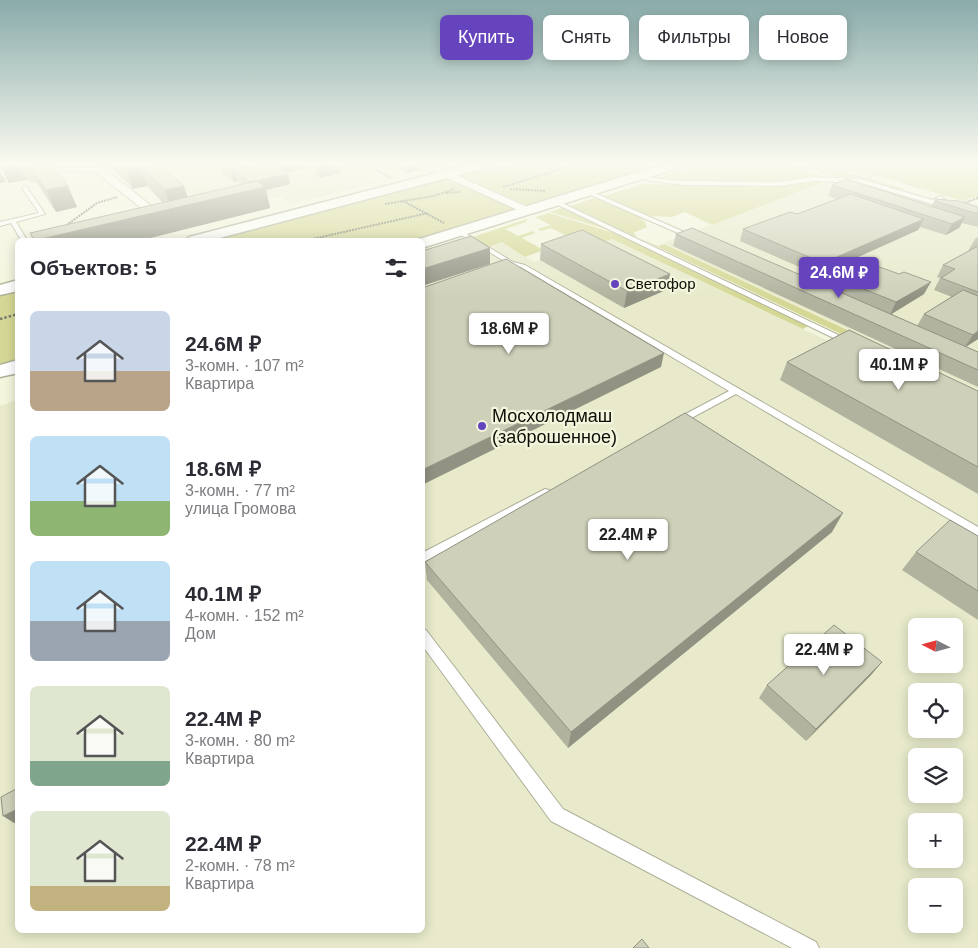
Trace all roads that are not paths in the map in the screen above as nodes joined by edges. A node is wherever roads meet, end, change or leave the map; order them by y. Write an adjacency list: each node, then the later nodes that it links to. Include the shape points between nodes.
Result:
1 (39, 209): 9 (lane, via 42,214)
2 (149, 209): 10 (street, via 160,218)
3 (301, 209): 15 (street)
4 (524, 209): 8 (street)
5 (531, 209): 8 (street)
6 (580, 209): 19 (lane)
7 (628, 209): 13 (lane)
8 (528, 211): 12 (street)
9 (13, 221): 11 (lane); 14 (lane)
10 (143, 222)
11 (0, 224)
12 (460, 232): 16 (street); 22 (lane, via 507,264 523,266)
13 (680, 232)
14 (23, 238)
15 (201, 238)
16 (425, 242)
17 (15, 286): 18 (street)
18 (0, 290)
19 (852, 344)
20 (15, 367): 21 (street)
21 (0, 371)
22 (737, 390): 23 (lane); 25 (lane)
23 (667, 427)
24 (553, 489): 26 (lane)
25 (978, 532)
26 (425, 557)
27 (425, 638): 28 (lane, via 557,815)
28 (810, 948)

